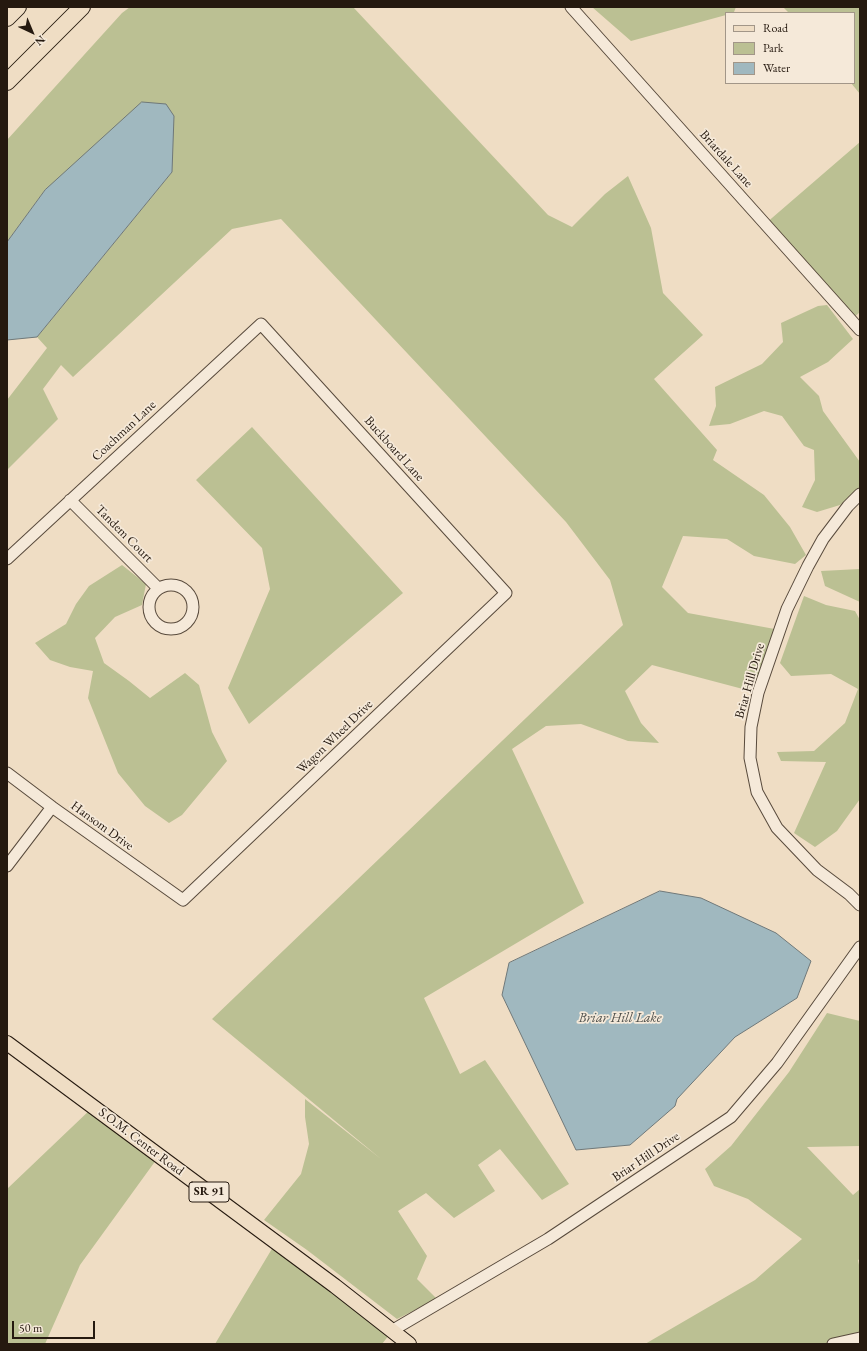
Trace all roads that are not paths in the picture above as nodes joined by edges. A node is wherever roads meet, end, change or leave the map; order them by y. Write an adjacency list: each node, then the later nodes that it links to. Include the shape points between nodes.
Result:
1 (18, 7): 4 (highway)
2 (82, 7): 5 (highway)
3 (571, 7): 7 (street, Briardale Lane)
4 (7, 18)
5 (7, 82)
6 (261, 324): 9 (street, Coachman Lane); 12 (street, Buckboard Lane)
7 (860, 330)
8 (860, 494): 17 (street, Briar Hill Drive, via 823,539 787,609 758,693 751,727 750,758 757,792 777,828 817,870 849,894)
9 (70, 500): 10 (street, Coachman Lane); 11 (street, Tandem Court)
10 (7, 559)
11 (158, 588): 11 (street, via 150,600 150,615 159,626 174,629 180,627 193,610 190,596 179,586 165,585)
12 (506, 593): 16 (street, Wagon Wheel Drive)
13 (7, 772): 14 (street, Hansom Drive)
14 (52, 807): 15 (street); 16 (street, Hansom Drive)
15 (7, 866)
16 (182, 900)
17 (860, 906)
18 (860, 947): 20 (street, Briar Hill Drive, via 776,1063 731,1118 548,1239)
19 (7, 1043): 20 (main road, S.O.M. Center Road / SR 91)
20 (393, 1330): 22 (main road, S.O.M. Center Road / SR 91)
21 (860, 1338): 23 (street)
22 (409, 1344)
23 (833, 1344)

